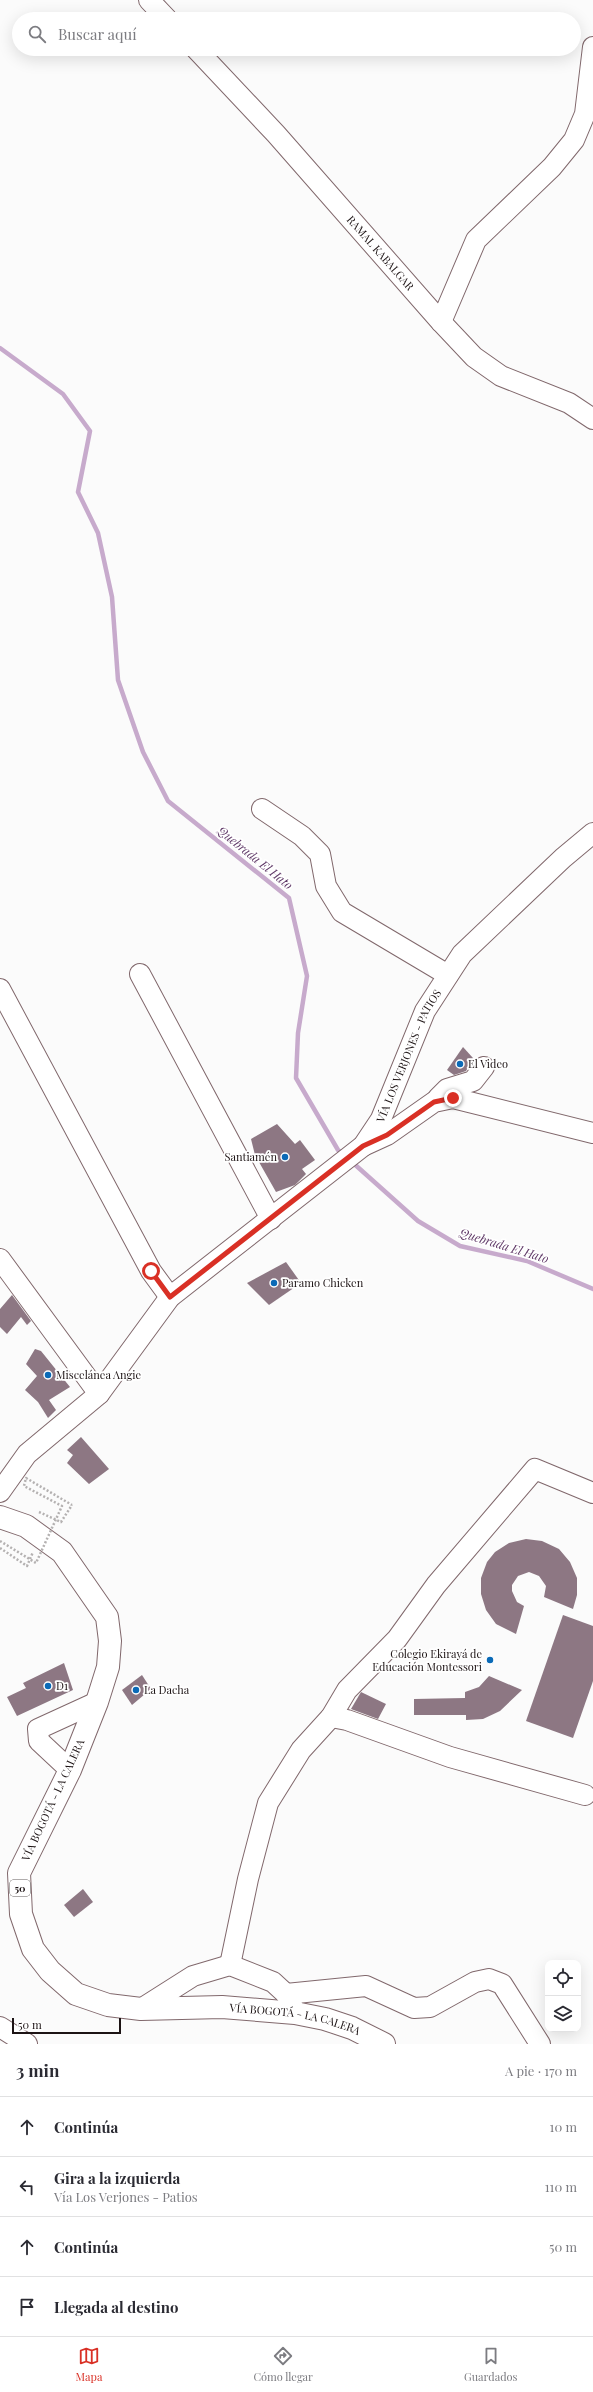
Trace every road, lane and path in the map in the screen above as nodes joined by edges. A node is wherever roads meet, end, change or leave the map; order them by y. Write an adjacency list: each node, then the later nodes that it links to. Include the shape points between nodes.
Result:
1 (149, 0): 2 (street)
2 (160, 12)
3 (593, 47): 5 (street, via 585,114 574,140 552,167 476,240)
4 (203, 56): 5 (street, RAMAL KABALGAR, via 276,134)
5 (441, 322): 6 (street, RAMAL KABALGAR, via 474,356 501,376 569,403)
6 (593, 419)
7 (262, 809): 10 (street, via 302,836 320,854 326,886 342,912)
8 (593, 833): 10 (street, VÍA LOS VERJONES - PATIOS, via 462,954)
9 (140, 974): 16 (street)
10 (448, 976): 15 (street, VÍA LOS VERJONES - PATIOS, via 425,1011 381,1119)
11 (0, 989): 18 (street, via 151,1271)
12 (484, 1067): 13 (street, via 473,1081 447,1089)
13 (434, 1102): 14 (street, via 453,1098); 15 (street, via 387,1135)
14 (593, 1133)
15 (353, 1154): 16 (street, VÍA LOS VERJONES - PATIOS)
16 (271, 1219): 18 (street, VÍA LOS VERJONES - PATIOS)
17 (0, 1259): 19 (street)
18 (170, 1297): 19 (street, VÍA LOS VERJONES - PATIOS)
19 (99, 1394): 20 (street, VÍA LOS VERJONES - PATIOS, via 27,1454)
20 (0, 1492)
21 (593, 1493): 28 (street, via 534,1469 436,1585 397,1639 346,1690)
22 (34, 1510): 24 (path, bridge, via 61,1522 72,1505 26,1478 24,1486 62,1506 36,1562)
23 (0, 1516): 27 (main road, VÍA BOGOTÁ - LA CALERA / 50, via 26,1526 62,1552 107,1617 110,1641 108,1668)
24 (0, 1541)
25 (0, 1548): 26 (path, via 27,1566)
26 (33, 1551)
27 (97, 1702): 29 (main road, VÍA BOGOTÁ - LA CALERA / 50); 29 (street, via 38,1729 38,1741)
28 (331, 1717): 30 (street, via 347,1720 450,1757); 31 (street, via 301,1750 268,1803 248,1878)
29 (70, 1770): 33 (main road, VÍA BOGOTÁ - LA CALERA / 50, via 19,1873 21,1914 33,1948 50,1971 76,1994 108,2005)
30 (585, 1795)
31 (230, 1965): 32 (street, via 273,1982); 33 (street, via 193,1976)
32 (291, 2003): 33 (main road, VÍA BOGOTÁ - LA CALERA / 50); 36 (main road, VÍA BOGOTÁ - LA CALERA / 50); 37 (street, via 366,1986 414,2008 430,2007 475,1982 489,1979 502,1984)
33 (141, 2009)
34 (0, 2027): 35 (street)
35 (27, 2044)
36 (384, 2044)
37 (540, 2044)

